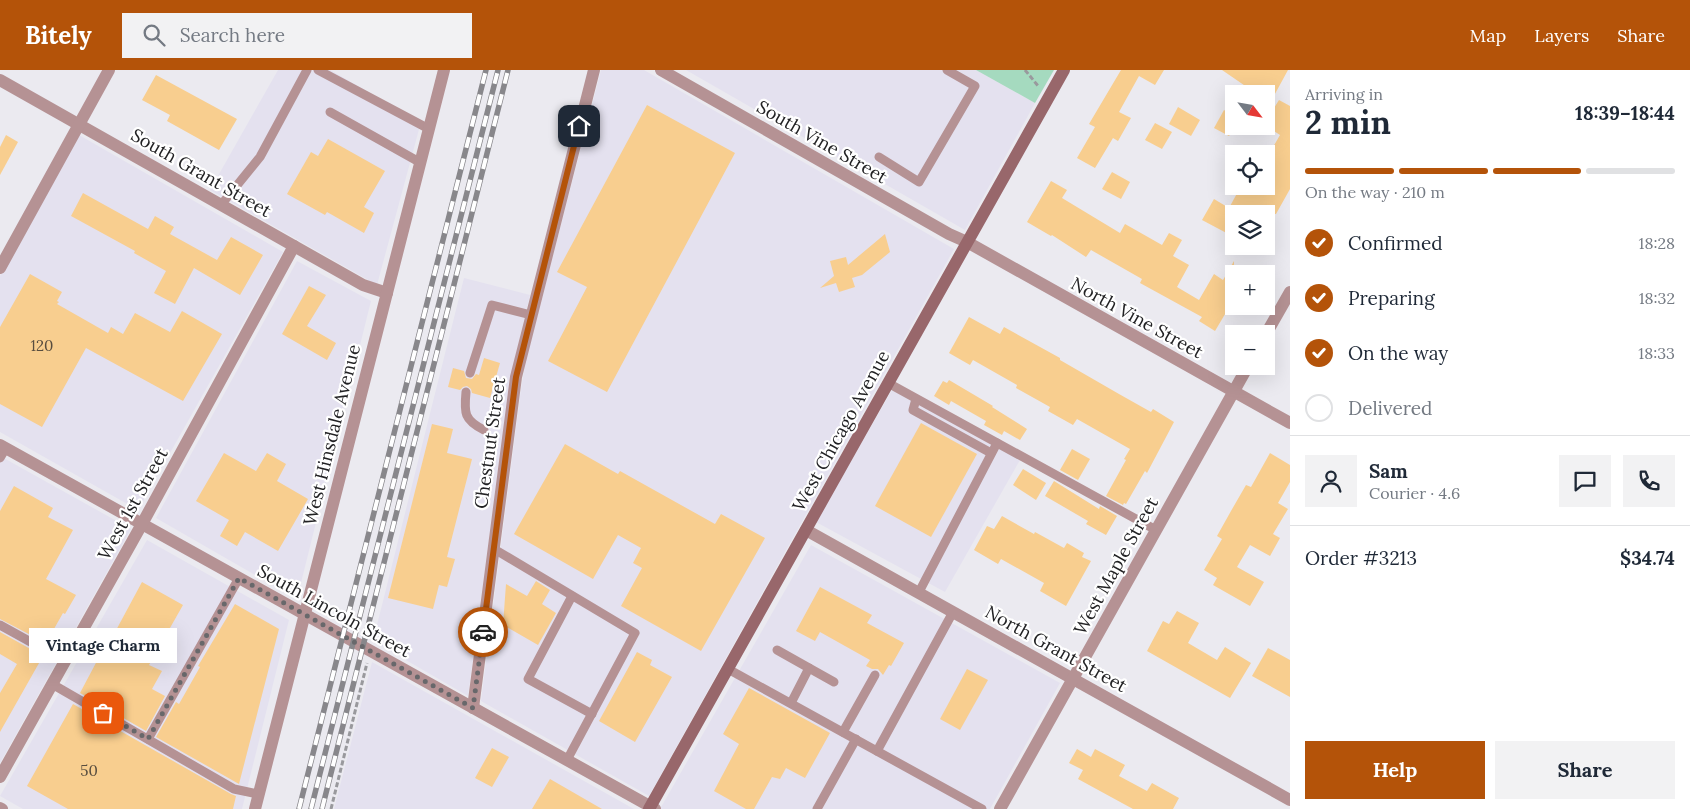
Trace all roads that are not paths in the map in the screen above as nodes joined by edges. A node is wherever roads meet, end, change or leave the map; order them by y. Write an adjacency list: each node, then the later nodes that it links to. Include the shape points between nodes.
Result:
1 (109, 70): 11 (street)
2 (307, 70): 15 (lane, via 260,156)
3 (318, 70): 12 (lane)
4 (444, 70): 12 (street, West Hinsdale Avenue)
5 (594, 70): 21 (street, Chestnut Street)
6 (661, 70): 16 (street, South Vine Street)
7 (948, 70): 13 (lane, via 975,86 919,182)
8 (1064, 70): 16 (main road, West Chicago Avenue)
9 (0, 80): 11 (street, South Grant Street)
10 (330, 112): 14 (lane)
11 (79, 124): 15 (street, South Grant Street); 18 (street)
12 (429, 129): 14 (street, West Hinsdale Avenue)
13 (879, 157)
14 (421, 163): 20 (street, West Hinsdale Avenue)
15 (221, 205): 17 (street, South Grant Street)
16 (967, 242): 25 (main road, West Chicago Avenue); 27 (street, North Vine Street)
17 (294, 246): 20 (street, South Grant Street, via 363,285); 34 (street, West 1st Street)
18 (0, 268)
19 (1290, 292): 22 (street)
20 (387, 293): 42 (street, West Hinsdale Avenue)
21 (531, 315): 23 (lane, via 492,305); 37 (street, Chestnut Street, via 516,377)
22 (1271, 325)
23 (470, 373)
24 (1243, 375): 27 (street, West Maple Street)
25 (888, 384): 28 (lane); 35 (main road, West Chicago Avenue)
26 (466, 392): 30 (lane, via 467,418)
27 (1234, 392): 29 (street, North Vine Street); 36 (street, West Maple Street)
28 (916, 399): 31 (lane); 33 (lane, via 913,410)
29 (1290, 424)
30 (484, 430)
31 (997, 443): 33 (lane); 36 (lane)
32 (2, 450): 34 (street, South Lincoln Street)
33 (992, 453): 39 (lane)
34 (142, 524): 38 (street, South Lincoln Street); 45 (street, West 1st Street)
35 (806, 530): 39 (street, North Grant Street); 46 (main road, West Chicago Avenue)
36 (1156, 530): 49 (street, West Maple Street)
37 (494, 549): 40 (lane); 53 (street, Chestnut Street)
38 (239, 578): 42 (street, South Lincoln Street); 56 (lane)
39 (918, 592): 41 (street, North Grant Street)
40 (572, 596): 54 (lane, via 635,633); 54 (lane, via 528,679)
41 (953, 612): 49 (street, North Grant Street); 58 (lane)
42 (304, 614): 53 (street, South Lincoln Street); 61 (street, West Hinsdale Avenue)
43 (0, 625): 45 (lane)
44 (777, 650): 47 (lane)
45 (65, 661): 51 (street, West 1st Street)
46 (728, 668): 52 (lane); 63 (main road, West Chicago Avenue)
47 (809, 668): 50 (lane); 52 (lane)
48 (875, 675): 55 (lane)
49 (1073, 679): 62 (street, North Grant Street); 67 (street, West Maple Street)
50 (834, 682)
51 (52, 684): 56 (lane); 60 (street, West 1st Street)
52 (791, 703): 55 (lane)
53 (473, 708): 59 (street, South Lincoln Street)
54 (592, 714): 59 (lane)
55 (843, 732): 57 (lane)
56 (148, 739): 61 (lane, via 234,789)
57 (856, 739): 58 (lane); 65 (lane)
58 (877, 751): 66 (lane)
59 (567, 760): 63 (street, South Lincoln Street)
60 (0, 777)
61 (258, 794): 64 (street, West Hinsdale Avenue)
62 (1290, 800)
63 (651, 808)
64 (255, 809)
65 (817, 809)
66 (982, 809)
67 (1000, 809)

